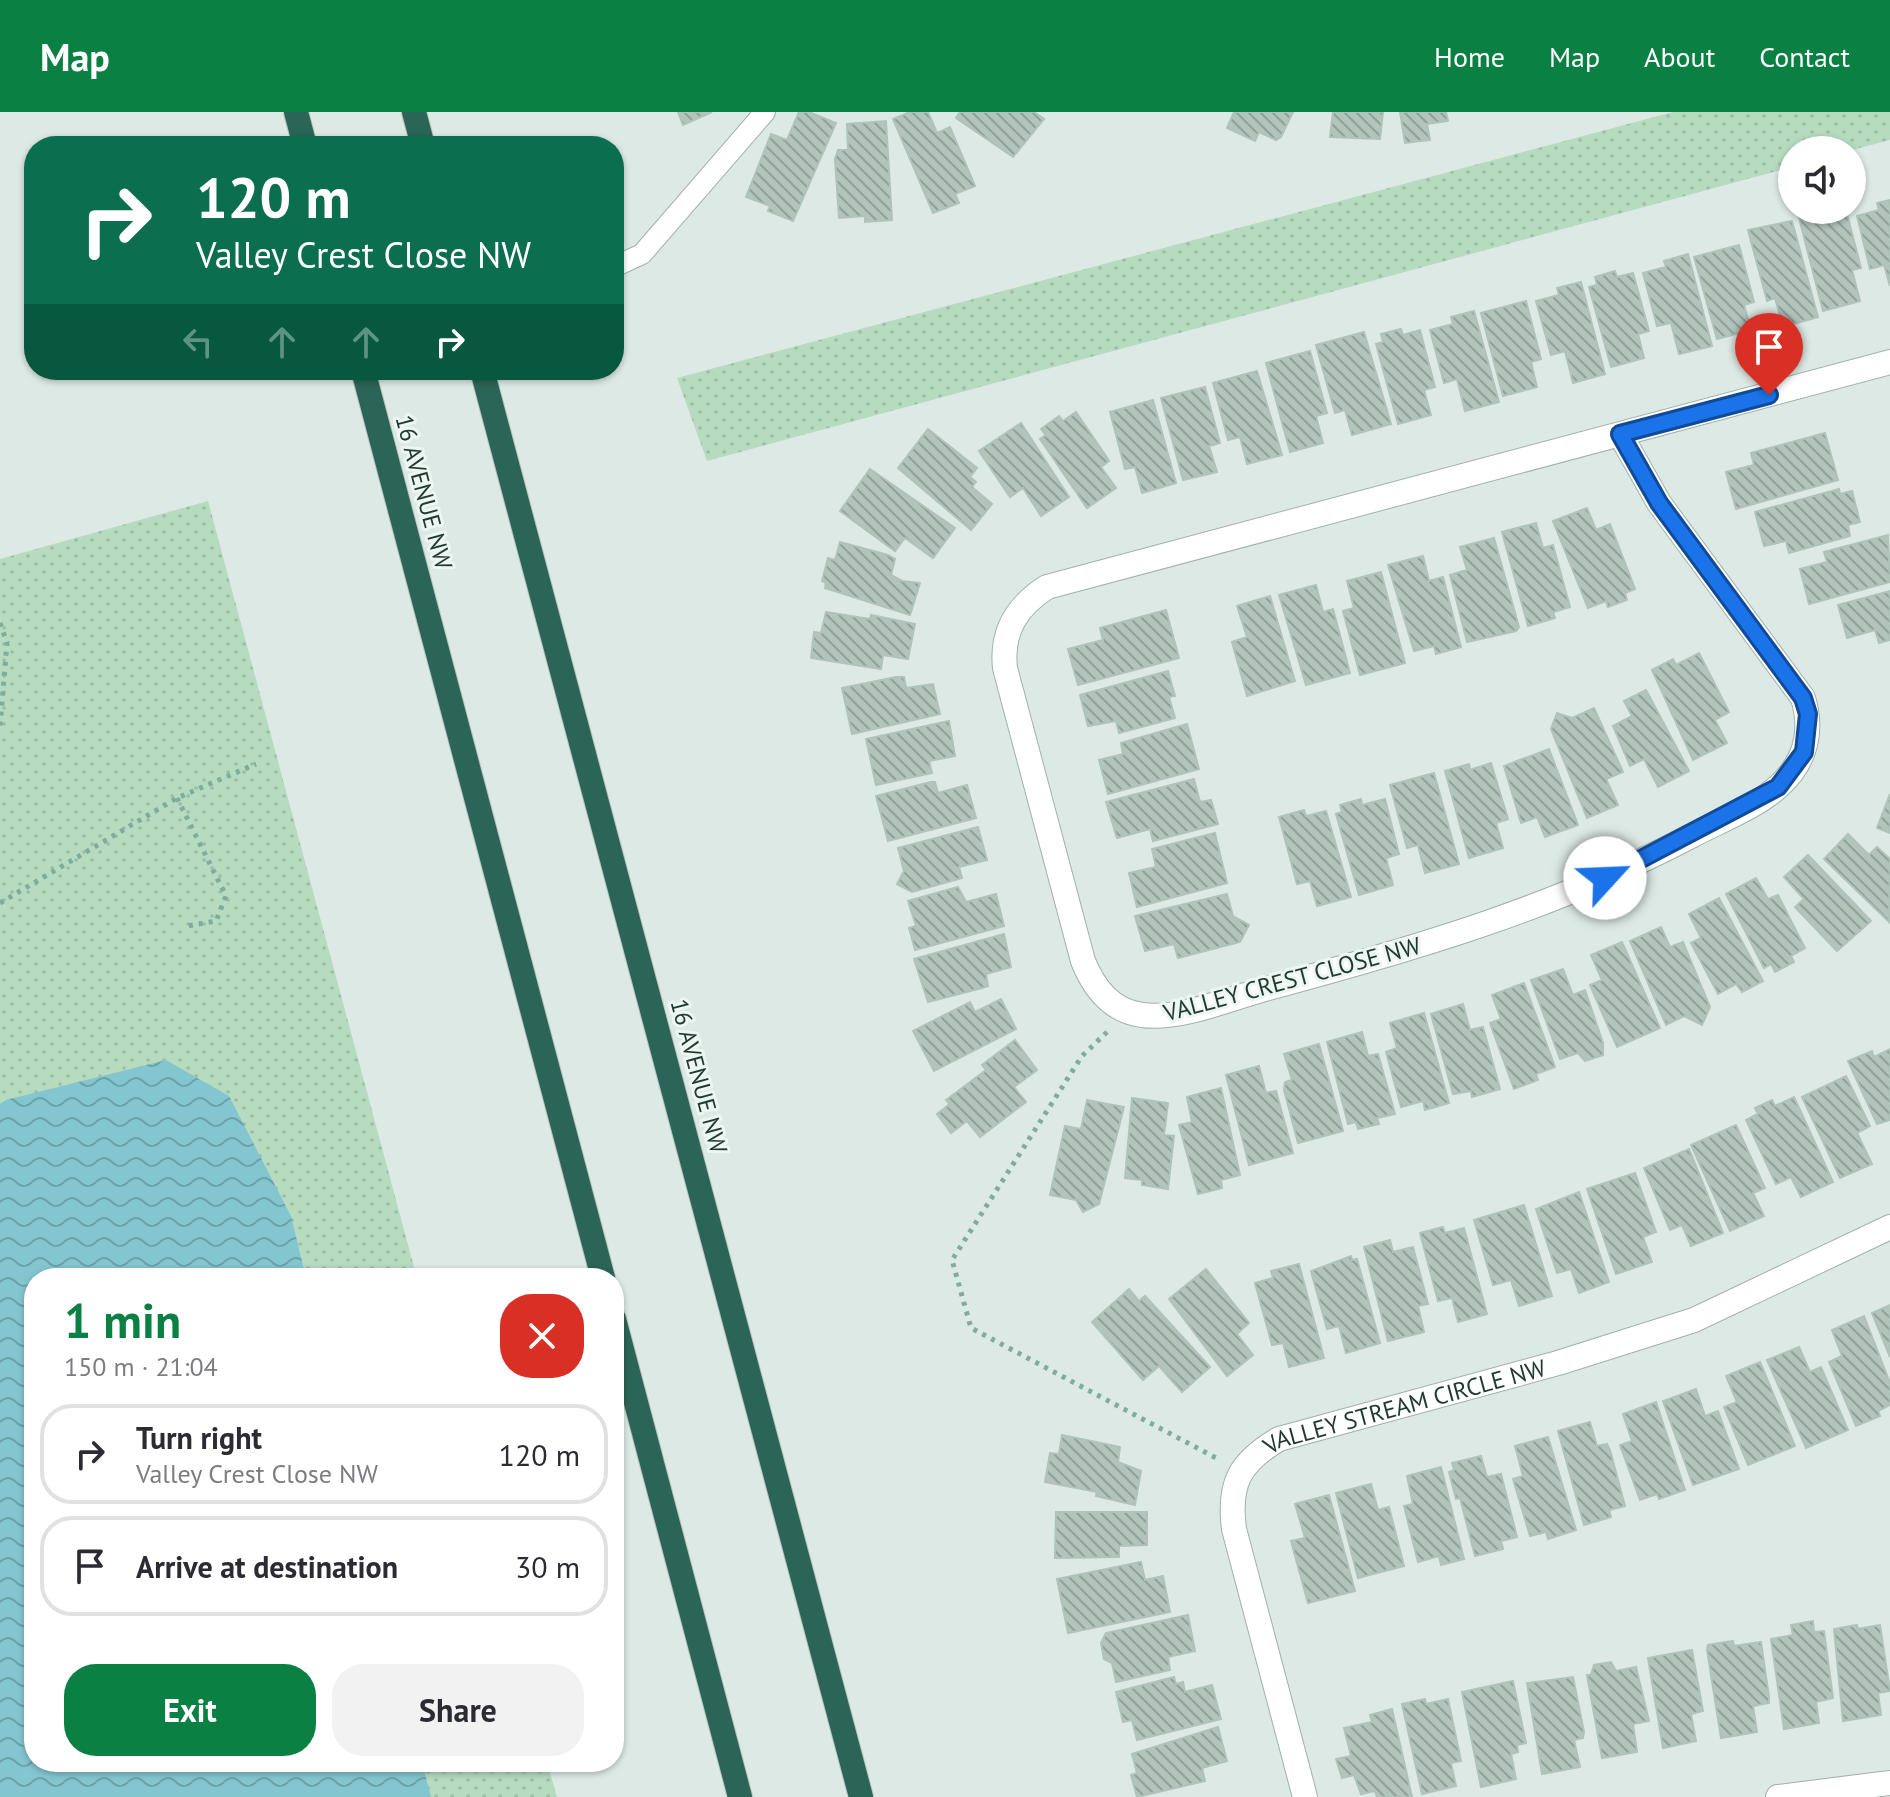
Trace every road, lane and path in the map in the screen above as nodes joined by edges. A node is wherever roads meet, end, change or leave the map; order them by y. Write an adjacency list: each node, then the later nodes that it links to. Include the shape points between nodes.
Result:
1 (296, 112): 4 (highway)
2 (414, 112): 5 (highway)
3 (765, 112): 6 (lane, via 642,254)
4 (302, 136)
5 (420, 136)
6 (624, 262)
7 (1890, 362): 10 (street, VALLEY CREST CLOSE NW)
8 (366, 380): 19 (highway, 16 AVENUE NW)
9 (485, 380): 24 (highway, 16 AVENUE NW)
10 (1620, 434): 17 (street, VALLEY CREST CLOSE NW, via 1047,587 1022,605 1008,632 1005,668 1083,961 1100,993); 17 (street, VALLEY CREST CLOSE NW, via 1659,503 1803,698 1808,736 1791,773 1778,787 1644,860 1498,922 1167,1015)
11 (0, 623): 12 (path, via 7,643)
12 (0, 727)
13 (256, 764): 14 (path)
14 (177, 798): 15 (path); 16 (path, via 226,896 216,921)
15 (0, 903)
16 (187, 926)
17 (1127, 1011): 21 (path, via 1082,1056 952,1260 971,1328)
18 (1890, 1227): 21 (street, VALLEY STREAM CIRCLE NW, via 1694,1320 1279,1439 1251,1457)
19 (600, 1268)
20 (624, 1357): 23 (highway)
21 (1240, 1472): 25 (street, VALLEY STREAM CIRCLE NW, via 1231,1506 1234,1529)
22 (1890, 1783): 26 (street)
23 (740, 1797)
24 (861, 1797)
25 (1305, 1797)
26 (1778, 1797)

